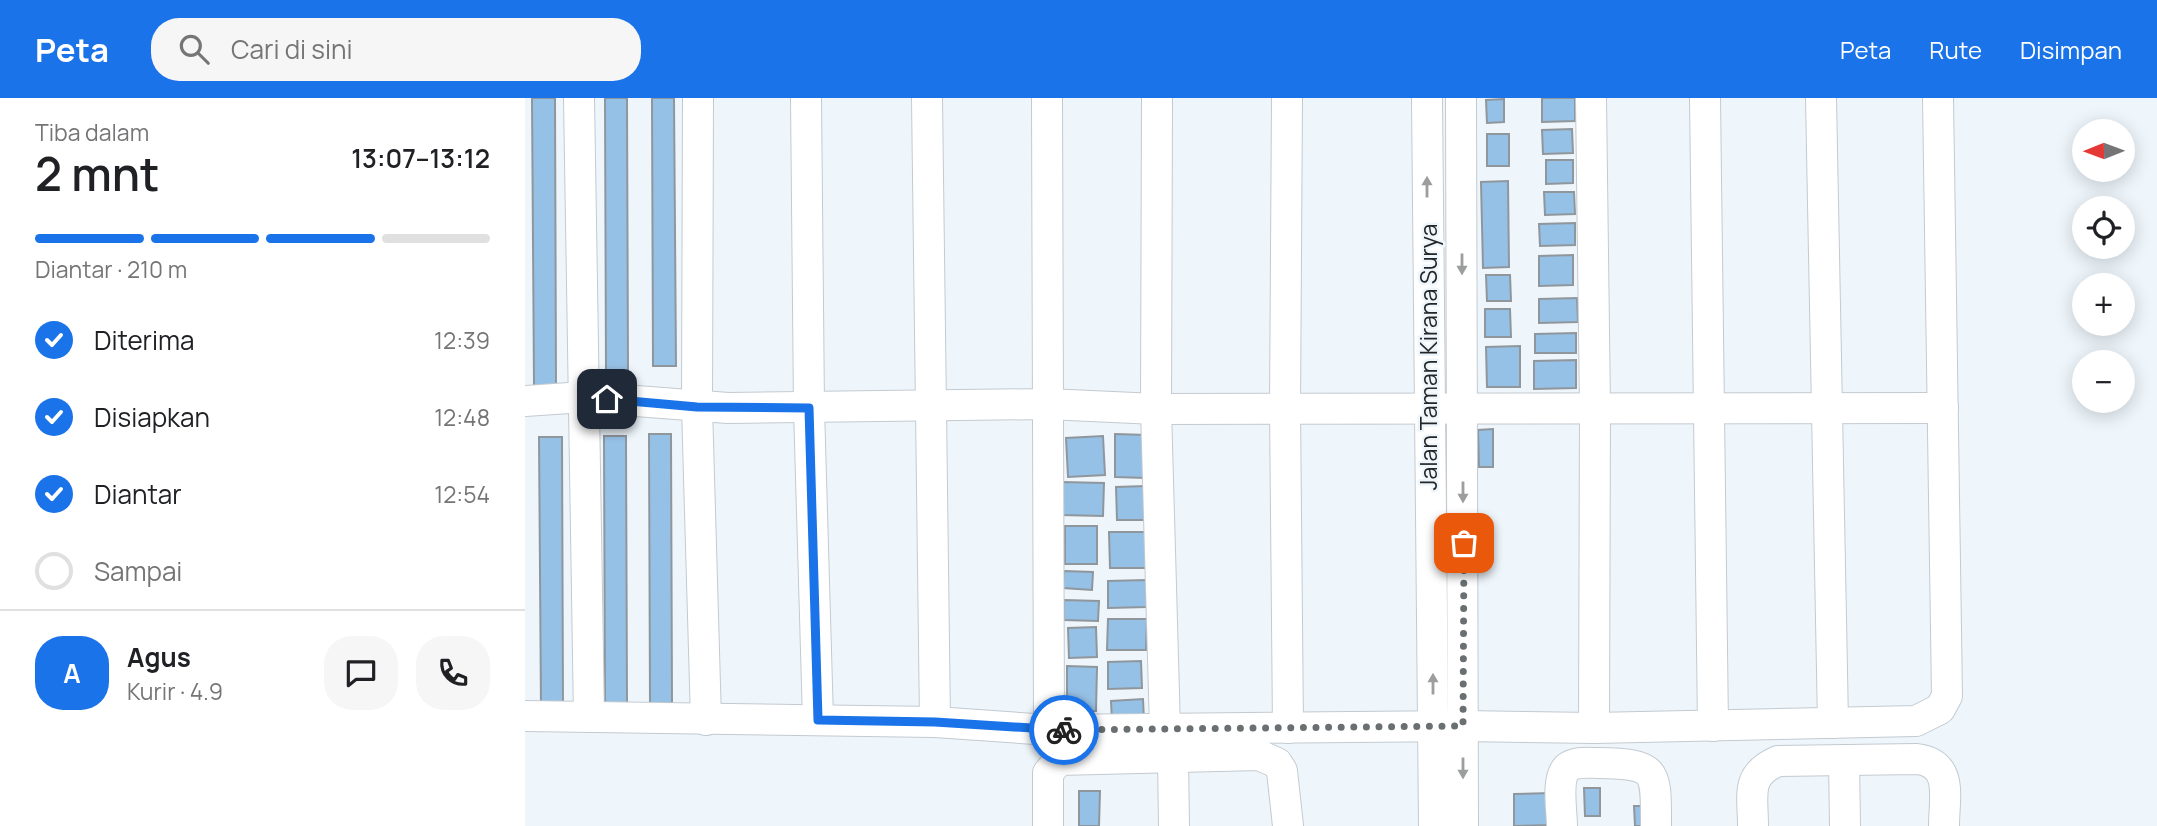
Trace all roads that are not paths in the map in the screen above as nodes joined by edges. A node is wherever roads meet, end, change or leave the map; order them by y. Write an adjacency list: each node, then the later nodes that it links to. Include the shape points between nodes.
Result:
1 (579, 98): 14 (street)
2 (698, 98): 19 (street)
3 (806, 98): 23 (street)
4 (927, 98): 17 (street)
5 (1047, 98): 16 (street)
6 (1157, 98): 27 (street)
7 (1287, 98): 24 (street)
8 (1427, 98): 20 (street, Jalan Taman Kirana Surya, one-way to 8)
9 (1461, 98): 21 (street, Jalan Taman Kirana Surya, one-way to 21)
10 (1591, 98): 25 (street)
11 (1705, 98): 22 (street)
12 (1822, 98): 18 (street)
13 (1938, 98): 26 (street)
14 (584, 397): 15 (street); 19 (street); 29 (street)
15 (525, 401)
16 (1047, 404): 17 (street); 27 (street); 40 (street)
17 (929, 406): 23 (street); 32 (street)
18 (1827, 406): 22 (street); 26 (street); 33 (street)
19 (697, 407): 23 (street); 30 (street)
20 (1428, 407): 21 (street); 24 (street); 36 (street, Jalan Taman Kirana Surya, one-way to 20)
21 (1463, 407): 25 (street); 34 (street, Jalan Taman Kirana Surya, one-way to 34)
22 (1709, 407): 25 (street); 35 (street)
23 (809, 408): 31 (street)
24 (1285, 408): 27 (street); 37 (street)
25 (1595, 408): 39 (street)
26 (1943, 408): 33 (street, via 1947,696 1940,709 1916,721)
27 (1156, 409): 38 (street)
28 (525, 716): 29 (street)
29 (589, 717): 30 (street)
30 (706, 720): 31 (street)
31 (818, 720): 32 (street)
32 (935, 722): 40 (street)
33 (1833, 723): 35 (street)
34 (1463, 726): 36 (street); 39 (street); 47 (street, Jalan Taman Kirana Surya, one-way to 47)
35 (1713, 726): 39 (street)
36 (1433, 727): 37 (street); 46 (street, Jalan Taman Kirana Surya)
37 (1288, 728): 38 (street)
38 (1165, 729): 40 (street)
39 (1594, 729)
40 (1049, 730)
41 (1173, 758): 43 (street, via 1059,760 1048,773); 44 (street); 45 (street, via 1259,755 1277,763 1282,771)
42 (1845, 760): 50 (street, via 1779,761 1766,766 1753,780); 51 (street); 52 (street, via 1917,759 1938,765 1944,774)
43 (1048, 826)
44 (1174, 826)
45 (1288, 826)
46 (1434, 826)
47 (1463, 826)
48 (1562, 826): 49 (street, via 1562,778 1567,768 1579,763 1634,763 1649,771 1656,784)
49 (1656, 826)
50 (1753, 826)
51 (1845, 826)
52 (1944, 826)

